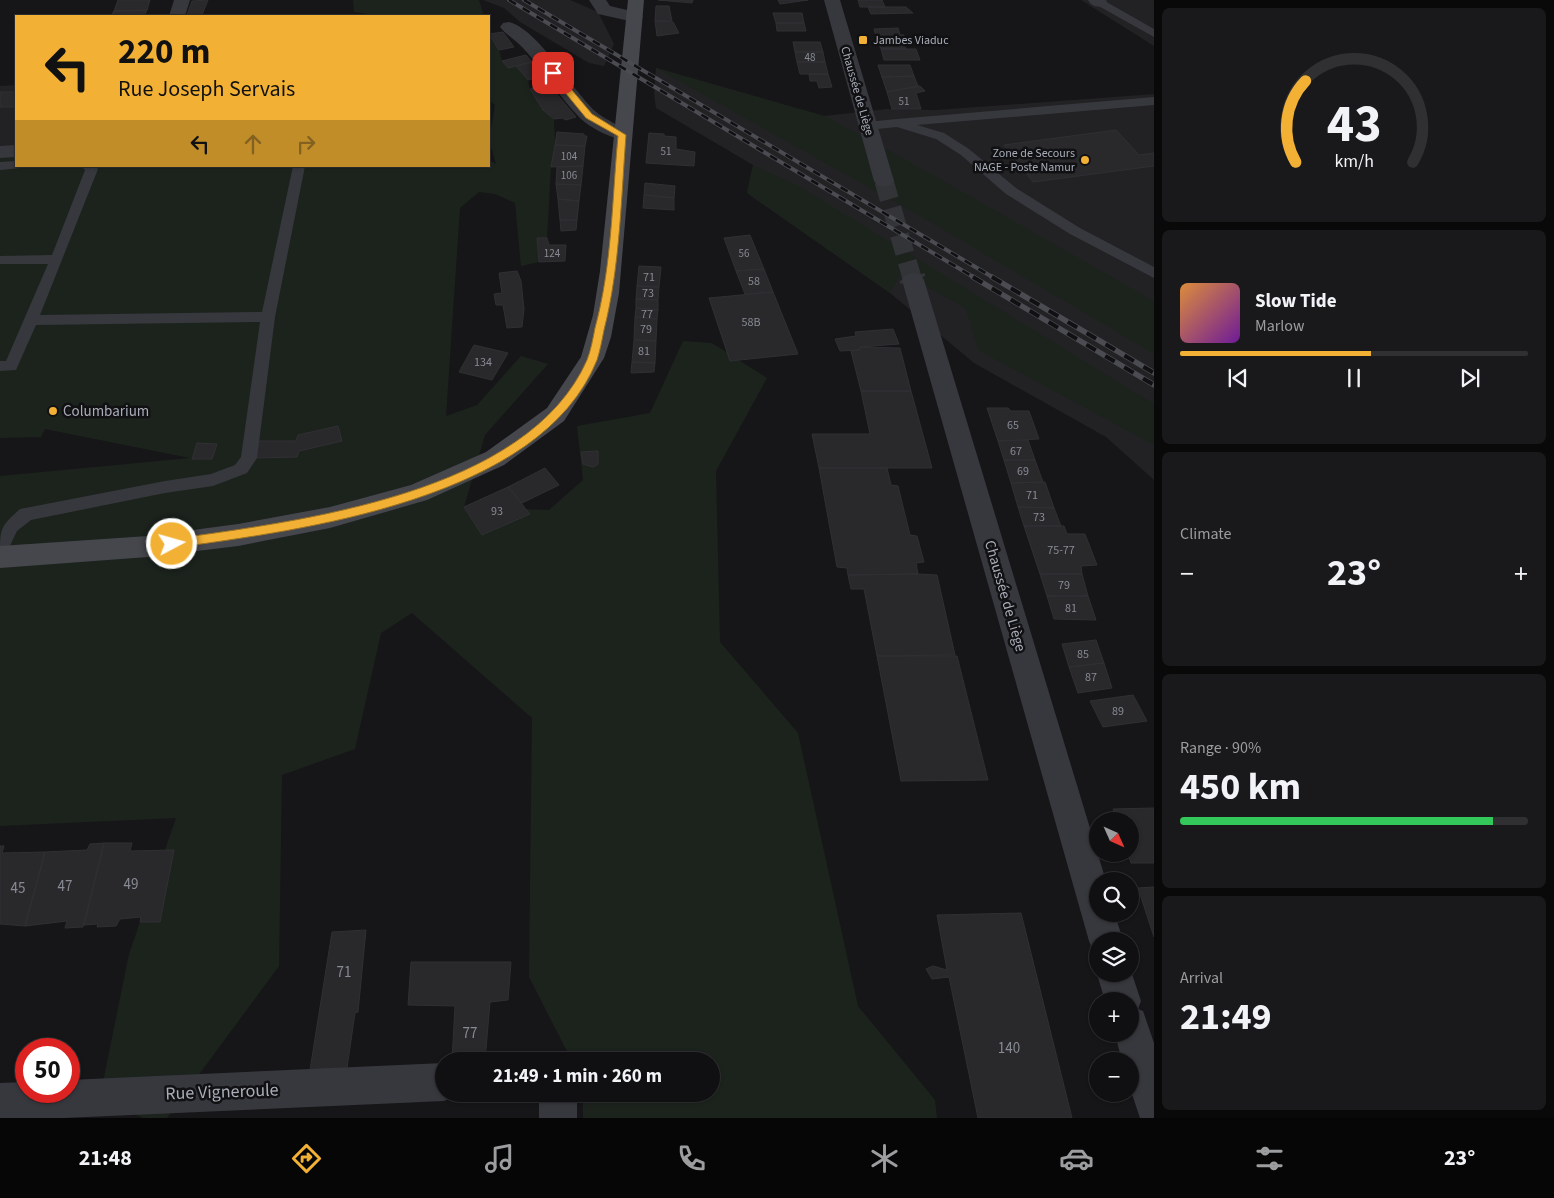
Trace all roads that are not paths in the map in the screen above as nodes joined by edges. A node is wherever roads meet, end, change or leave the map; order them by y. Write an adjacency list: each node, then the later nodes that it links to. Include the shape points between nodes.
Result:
1 (182, 0): 6 (street)
2 (597, 0): 5 (street, via 604,10)
3 (832, 0): 11 (street, Chaussée de Liège)
4 (1098, 1): 8 (lane)
5 (635, 8): 12 (main road)
6 (177, 15)
7 (509, 27): 12 (street, via 529,44 589,116)
8 (1154, 34)
9 (1154, 101): 10 (lane)
10 (896, 123): 11 (lane); 22 (lane, via 940,136 965,152 1011,191 1075,231)
11 (867, 126): 19 (street, Chaussée de Liège)
12 (622, 135): 28 (main road, via 608,296 592,360 570,399 538,431 487,464 441,485 396,501 282,528 85,553)
13 (15, 151): 14 (street)
14 (0, 152)
15 (15, 165): 16 (lane)
16 (0, 166)
17 (89, 167): 20 (lane, via 92,169)
18 (299, 167): 24 (lane)
19 (884, 181)
20 (57, 259): 21 (lane); 25 (lane)
21 (0, 260)
22 (1154, 273)
23 (913, 280): 29 (street, Chaussée de Liège)
24 (268, 317): 25 (lane); 27 (lane, via 249,458 241,470 214,480 26,514 10,527)
25 (31, 320): 26 (lane, via 11,366)
26 (0, 366)
27 (0, 549)
28 (0, 557)
29 (1089, 882)
30 (1135, 1042): 34 (street)
31 (435, 1082): 32 (street, Rue Vigneroule)
32 (0, 1102)
33 (558, 1102): 35 (street)
34 (1154, 1106)
35 (558, 1118)

